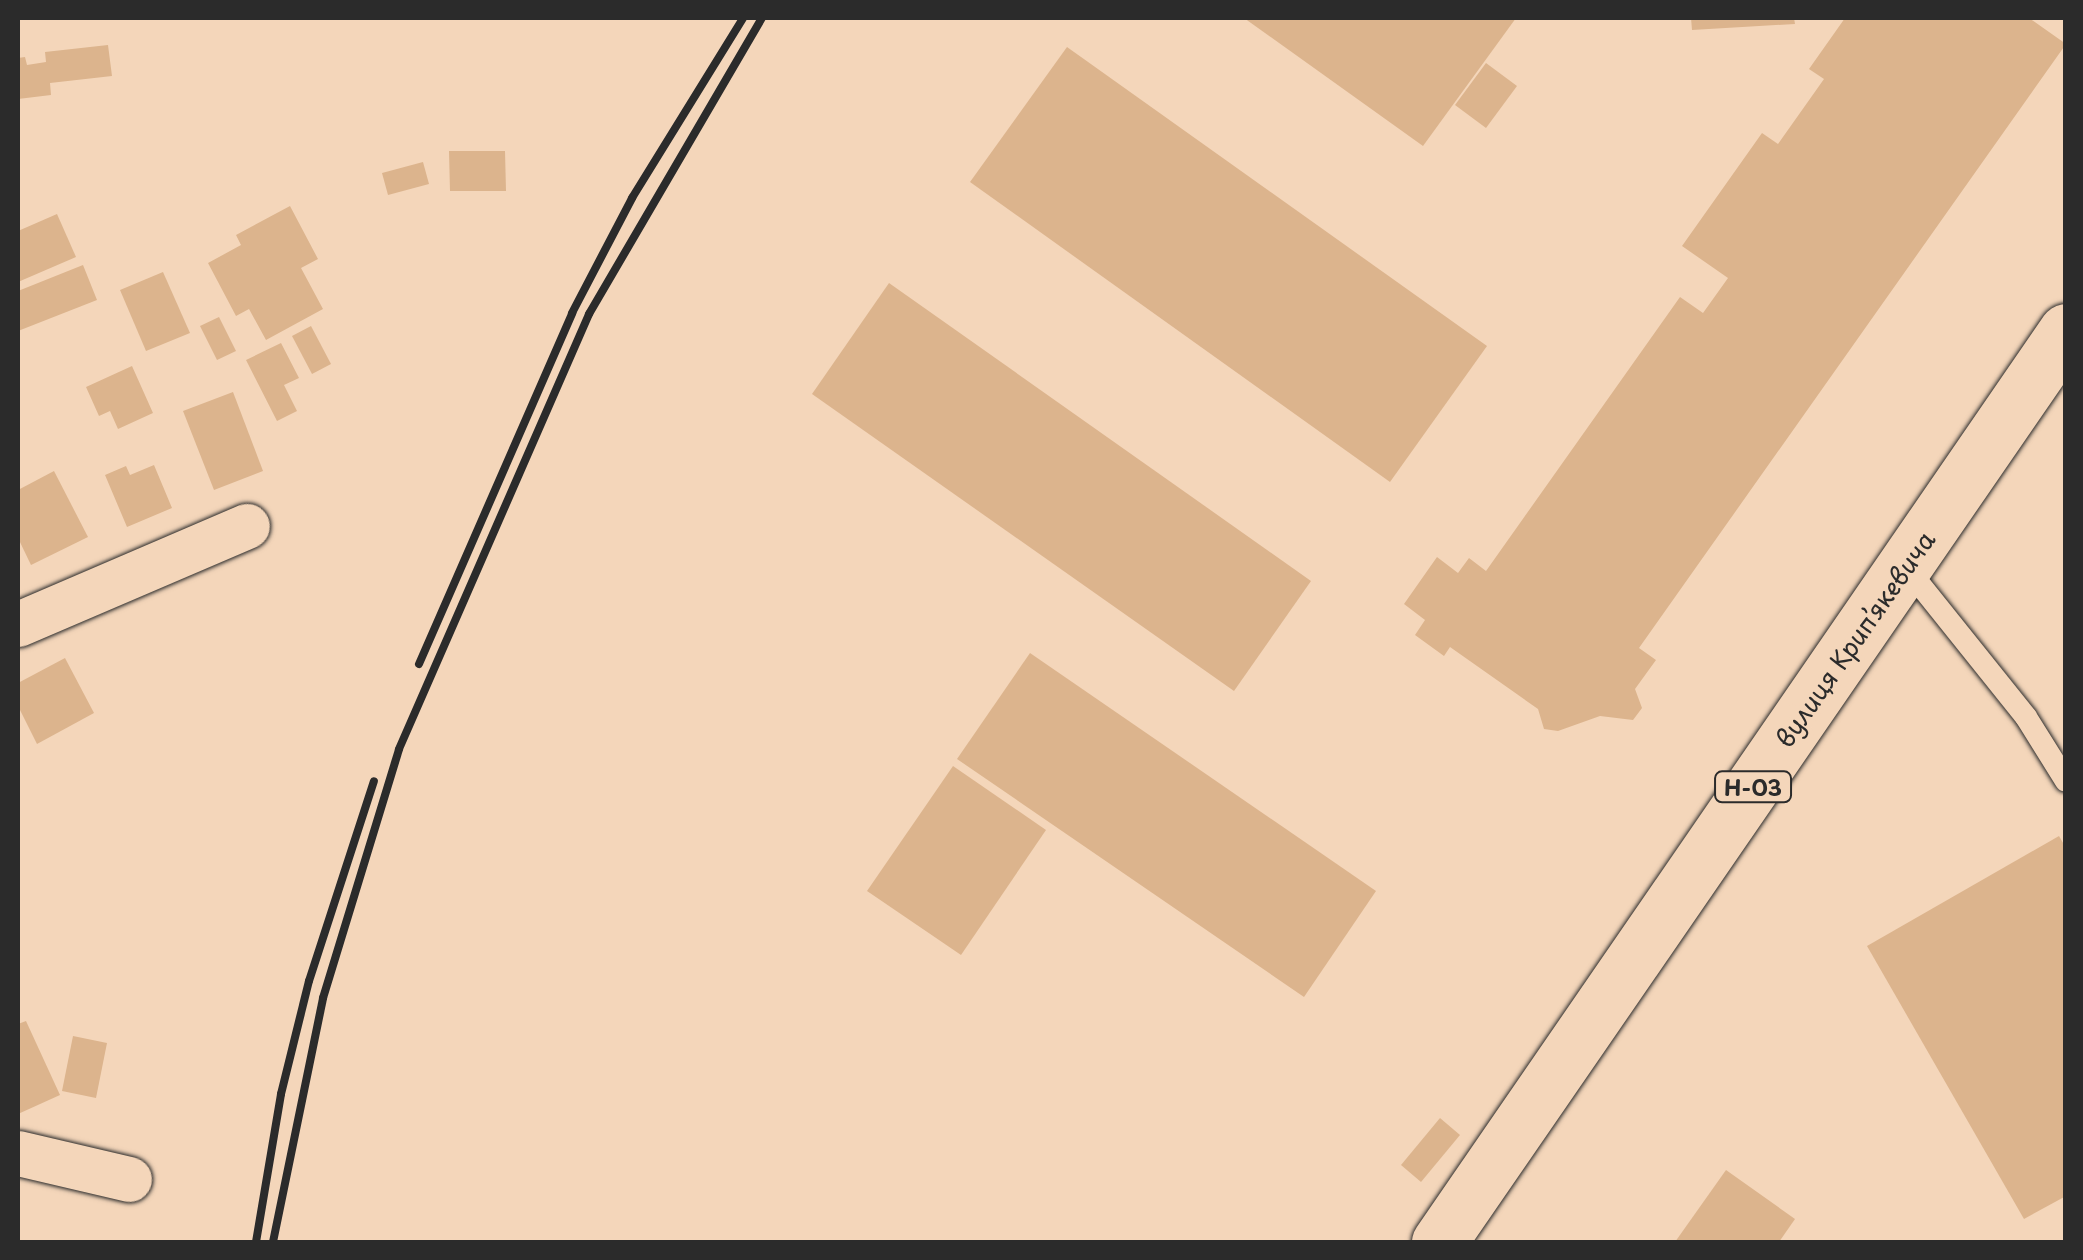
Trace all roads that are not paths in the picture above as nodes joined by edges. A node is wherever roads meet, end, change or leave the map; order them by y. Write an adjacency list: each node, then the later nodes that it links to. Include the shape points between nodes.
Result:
1 (2066, 331): 3 (main road, вулиця Крипʼякевича / Н-03)
2 (247, 526): 4 (street)
3 (1905, 566): 5 (lane, via 2026,717); 8 (main road, вулиця Крипʼякевича / Н-03)
4 (18, 624)
5 (2066, 781)
6 (18, 1153): 7 (street)
7 (129, 1179)
8 (1439, 1242)

